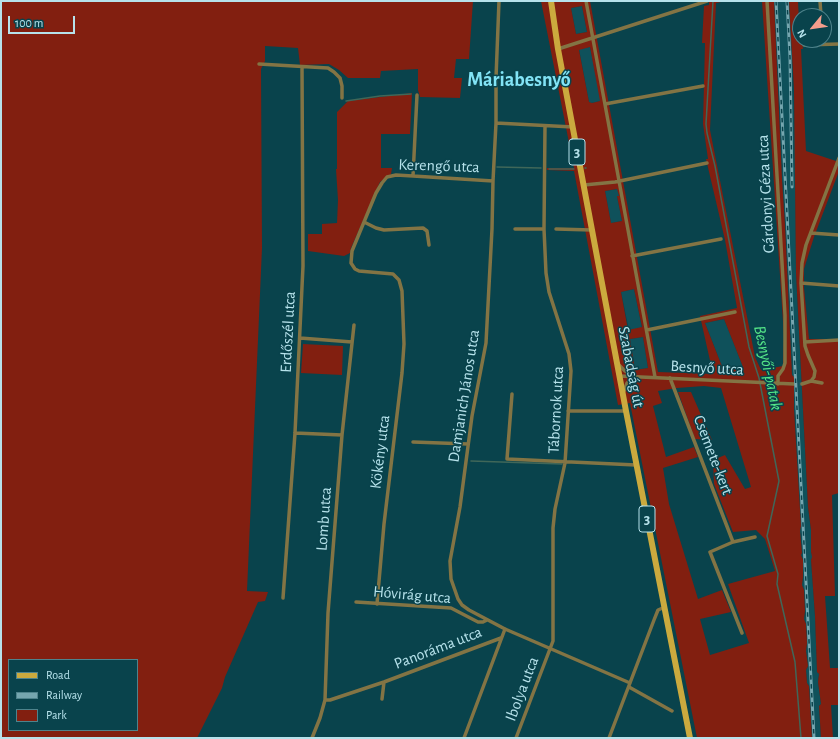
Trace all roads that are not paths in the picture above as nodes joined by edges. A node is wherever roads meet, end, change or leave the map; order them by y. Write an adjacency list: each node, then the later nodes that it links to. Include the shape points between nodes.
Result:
1 (499, 1): 14 (street, Damjanich János utca)
2 (551, 1): 7 (main road, Szabadság út / 3)
3 (586, 1): 6 (street, Szabadság út)
4 (708, 1): 6 (street)
5 (767, 1): 50 (street, Gárdonyi Géza utca, via 785,315 785,363 778,376)
6 (593, 38): 7 (street); 13 (street, Szabadság út)
7 (558, 49): 16 (main road, Szabadság út / 3)
8 (259, 64): 9 (street)
9 (302, 67): 12 (street, via 326,68 334,72 342,83); 39 (street, Erdőszél utca, via 304,244)
10 (703, 86): 13 (street)
11 (416, 96): 19 (street)
12 (342, 98)
13 (605, 104): 20 (street, Szabadság út)
14 (496, 123): 15 (street); 21 (street, Damjanich János utca)
15 (544, 126): 16 (street); 25 (street, Tábornok utca)
16 (573, 127): 22 (main road, Szabadság út / 3)
17 (839, 158): 28 (street)
18 (707, 164): 20 (street)
19 (413, 176): 21 (street, Kerengő utca); 23 (street, Kerengő utca, via 392,176 385,179)
20 (619, 180): 22 (street); 32 (street, Szabadság út)
21 (493, 181): 60 (street, Damjanich János utca, via 486,343)
22 (584, 185): 27 (main road, Szabadság út / 3)
23 (364, 222): 31 (street, via 381,230 423,228 427,231); 35 (street, Kerengő utca, via 352,251 352,266 359,271 388,273 396,277 401,287)
24 (514, 229): 25 (street)
25 (544, 229): 56 (street, Tábornok utca, via 549,292 571,361)
26 (556, 229): 27 (street)
27 (592, 230): 43 (main road, Szabadság út / 3)
28 (811, 233): 29 (street); 33 (street, via 803,255)
29 (839, 235)
30 (721, 239): 32 (street)
31 (429, 245)
32 (632, 256): 38 (street, Szabadság út)
33 (801, 283): 34 (street); 42 (street)
34 (839, 286)
35 (402, 303): 67 (street, Kökény utca, via 402,373)
36 (735, 312): 38 (street)
37 (354, 325): 41 (street, Lomb utca)
38 (647, 330): 46 (street, Szabadság út)
39 (300, 338): 41 (street); 57 (street, Erdőszél utca)
40 (839, 340): 42 (street)
41 (352, 342): 58 (street, Lomb utca)
42 (805, 342): 48 (street, via 815,371)
43 (617, 363): 44 (main road, Szabadság út / 3); 45 (street)
44 (620, 376): 45 (street, Besnyő utca); 54 (main road, Szabadság út / 3)
45 (635, 376): 46 (street, Besnyő utca); 54 (street, via 627,383)
46 (655, 377): 47 (street, Besnyő utca)
47 (670, 378): 50 (street, Besnyő utca); 64 (street, Csemete-kert)
48 (811, 381): 49 (street); 52 (street)
49 (822, 383)
50 (778, 384): 51 (street, Besnyő utca)
51 (794, 384)
52 (802, 384)
53 (512, 394): 61 (street, via 507,459)
54 (623, 394): 55 (main road, Szabadság út / 3)
55 (626, 411): 56 (street); 62 (main road, Szabadság út / 3)
56 (568, 412): 61 (street, Tábornok utca)
57 (295, 433): 58 (street); 65 (street, Erdőszél utca)
58 (342, 435): 77 (street, Lomb utca, via 328,613)
59 (413, 442): 60 (street)
60 (468, 444): 69 (street, Damjanich János utca, via 450,572 460,603)
61 (565, 463): 62 (street); 73 (street, Tábornok utca, via 553,528)
62 (636, 465): 68 (main road, Szabadság út / 3)
63 (755, 537): 64 (street)
64 (733, 542): 71 (street, via 710,552)
65 (283, 598)
66 (356, 602): 67 (street, Hóvirág utca)
67 (377, 604): 69 (street, Hóvirág utca, via 451,608 478,622)
68 (665, 607): 75 (street, via 658,610); 83 (main road, Szabadság út / 3)
69 (487, 620): 70 (street, Damjanich János utca)
70 (505, 629): 72 (street); 73 (street, Damjanich János utca)
71 (742, 633)
72 (501, 638): 74 (street, Panoráma utca); 80 (street)
73 (551, 649): 75 (street, Damjanich János utca); 81 (street, Ibolya utca)
74 (384, 682): 76 (street, Panoráma utca); 77 (street, Panoráma utca)
75 (629, 685): 78 (street, Damjanich János utca); 82 (street)
76 (382, 699)
77 (325, 700): 79 (street)
78 (672, 711)
79 (312, 738)
80 (464, 738)
81 (516, 738)
82 (609, 738)
83 (690, 738)

